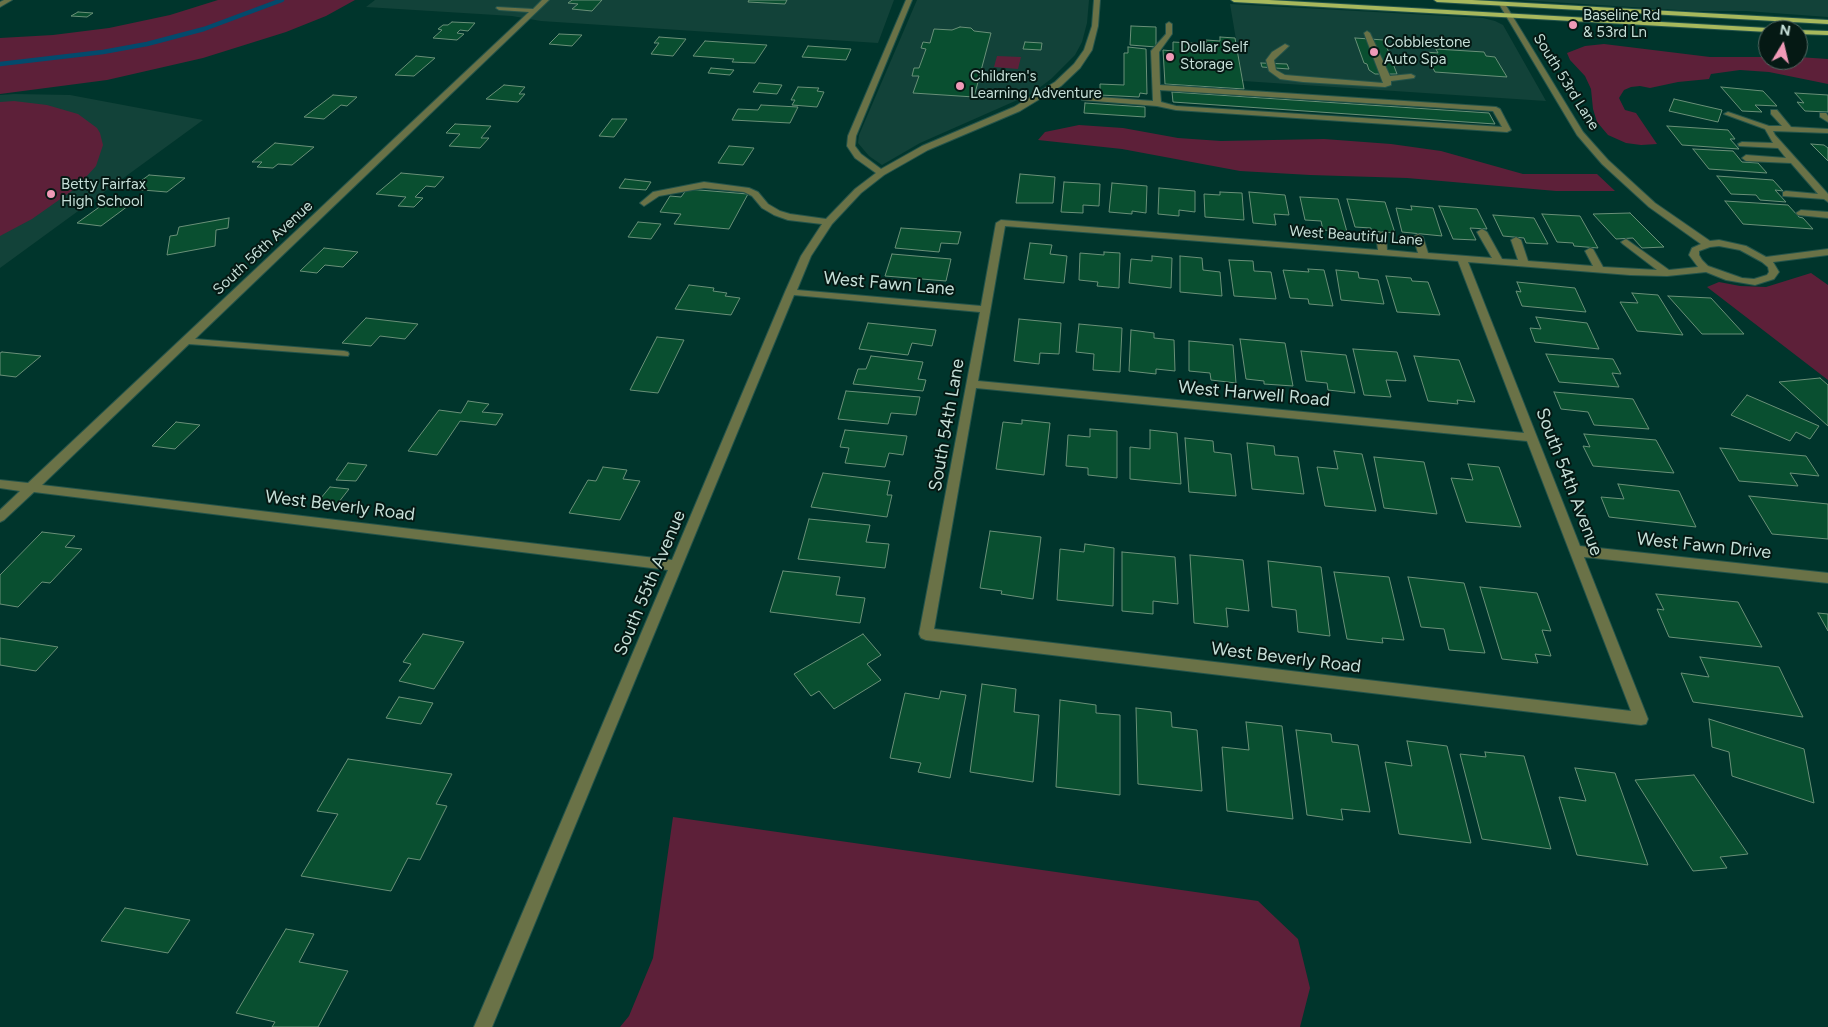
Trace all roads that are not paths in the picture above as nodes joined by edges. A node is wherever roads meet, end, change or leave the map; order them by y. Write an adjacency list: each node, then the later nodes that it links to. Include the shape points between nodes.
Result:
1 (10, 0): 9 (street)
2 (508, 0): 10 (street, via 499,8)
3 (546, 0): 10 (street, South 56th Avenue)
4 (910, 0): 33 (street, via 852,136 851,146 858,156)
5 (1098, 0): 33 (street, South 55th Avenue, via 1088,50 1058,84 1016,109 925,148)
6 (1234, 0): 11 (main road)
7 (1437, 0): 8 (main road)
8 (1502, 4): 11 (street, South 53rd Lane); 12 (main road)
9 (0, 5)
10 (535, 11): 60 (street, South 56th Avenue)
11 (1510, 16): 14 (main road); 46 (street, South 53rd Lane, via 1580,133 1592,147 1652,205)
12 (1828, 22)
13 (1169, 24): 21 (street, via 1169,34 1155,51)
14 (1758, 29)
15 (1808, 32): 17 (main road)
16 (1367, 33): 20 (street)
17 (1828, 33)
18 (1285, 46): 20 (street, via 1270,60 1272,71 1283,76 1379,85 1388,83)
19 (1411, 76): 20 (street)
20 (1387, 79)
21 (1156, 87): 23 (street); 23 (street, via 1496,109 1507,130 1176,108)
22 (1085, 98): 23 (street)
23 (1157, 104)
24 (1774, 112): 27 (street)
25 (1728, 114): 26 (street)
26 (1768, 128): 27 (street); 30 (street)
27 (1788, 129): 28 (street)
28 (1828, 131)
29 (1742, 144): 30 (street)
30 (1780, 146): 32 (street)
31 (1746, 158): 32 (street)
32 (1794, 161): 35 (street)
33 (881, 173): 39 (street, South 55th Avenue)
34 (1786, 194): 35 (street)
35 (1827, 198)
36 (644, 202): 39 (street, via 656,194 704,185 746,190 777,213)
37 (1801, 213): 38 (street)
38 (1828, 215)
39 (828, 222): 58 (street, South 55th Avenue, via 806,256)
40 (1001, 223): 49 (street, West Beautiful Lane); 59 (street, South 54th Lane)
41 (1482, 232): 53 (street)
42 (1381, 235): 49 (street)
43 (1418, 237): 50 (street)
44 (1516, 240): 54 (street)
45 (1626, 242): 57 (street)
46 (1708, 244): 52 (street, via 1743,248); 55 (street, via 1695,250 1694,255)
47 (1590, 251): 56 (street)
48 (1828, 252): 52 (street)
49 (1383, 253): 50 (street, West Beautiful Lane)
50 (1424, 256): 51 (street, West Beautiful Lane)
51 (1462, 259): 53 (street, West Beautiful Lane); 63 (street, South 54th Avenue)
52 (1765, 260): 55 (street, via 1774,272 1765,281 1742,281)
53 (1499, 262): 54 (street, West Beautiful Lane)
54 (1524, 264): 56 (street, West Beautiful Lane)
55 (1708, 269): 57 (street, West Beautiful Lane)
56 (1600, 270): 57 (street, West Beautiful Lane)
57 (1667, 274)
58 (790, 292): 59 (street, West Fawn Lane); 68 (street, South 55th Avenue)
59 (986, 309): 62 (street, South 54th Lane)
60 (186, 342): 61 (street); 65 (street, South 56th Avenue)
61 (344, 354)
62 (972, 384): 63 (street, West Harwell Road); 70 (street, South 54th Lane)
63 (1533, 438): 67 (street, South 54th Avenue)
64 (0, 484): 65 (street, West Beverly Road)
65 (31, 487): 66 (street, South 56th Avenue); 68 (street, West Beverly Road)
66 (0, 517)
67 (1577, 551): 69 (street, West Fawn Drive); 71 (street, South 54th Avenue)
68 (676, 566): 72 (street, South 55th Avenue)
69 (1828, 578)
70 (926, 634): 71 (street, West Beverly Road)
71 (1641, 719)
72 (483, 1027)

